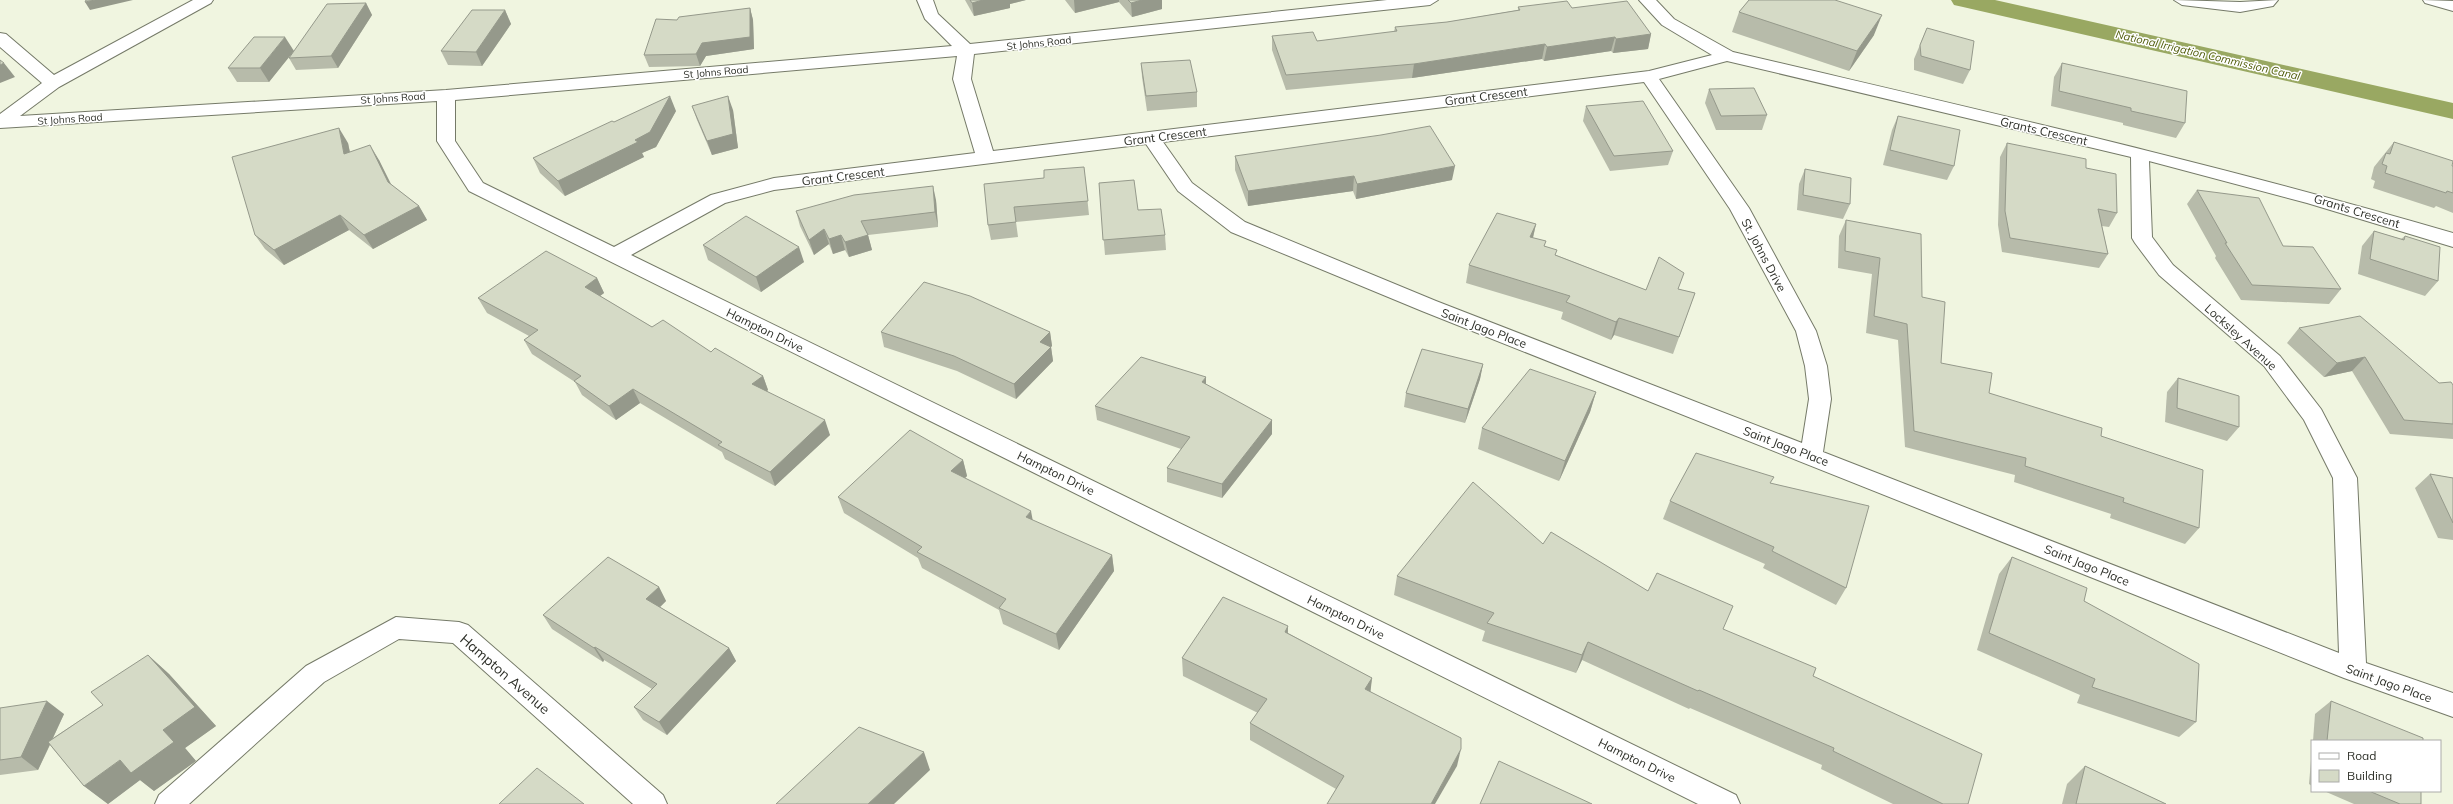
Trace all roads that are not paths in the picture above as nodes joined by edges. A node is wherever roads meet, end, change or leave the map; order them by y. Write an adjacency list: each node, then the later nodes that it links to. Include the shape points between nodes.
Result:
1 (205, 0): 13 (street)
2 (925, 0): 10 (street, via 931,16)
3 (1430, 0): 10 (street, St Johns Road)
4 (1647, 0): 11 (street, Grants Crescent, via 1668,22)
5 (2182, 0): 6 (street, via 2240,7 2267,3)
6 (2270, 0)
7 (2431, 0): 8 (street)
8 (2453, 6)
9 (0, 38): 13 (street)
10 (966, 50): 14 (street, St Johns Road); 18 (street, via 962,79)
11 (1727, 56): 12 (street, Grant Crescent); 17 (street, Grants Crescent)
12 (1649, 76): 16 (street, Grant Crescent); 21 (street, St. Johns Drive, via 1739,208 1806,331 1816,366 1820,399)
13 (53, 83): 15 (street)
14 (446, 95): 15 (street, St Johns Road); 20 (street, Hampton Drive, via 446,140 476,187)
15 (0, 123)
16 (1151, 138): 18 (street, Grant Crescent); 21 (street, Saint Jago Place, via 1185,187 1238,227 1429,306)
17 (2140, 153): 19 (street, Grants Crescent, via 2314,198); 22 (street, Locksley Avenue, via 2142,238 2166,270 2272,361 2313,415 2345,478)
18 (986, 158): 20 (street, Grant Crescent, via 774,184 718,199)
19 (2453, 240)
20 (615, 255): 26 (street, Hampton Drive)
21 (1811, 456): 22 (street, Saint Jago Place)
22 (2353, 670): 23 (street, Saint Jago Place)
23 (2453, 705)
24 (168, 804): 25 (street, Hampton Avenue, via 315,674 396,628 459,633)
25 (653, 804)
26 (1726, 804)

